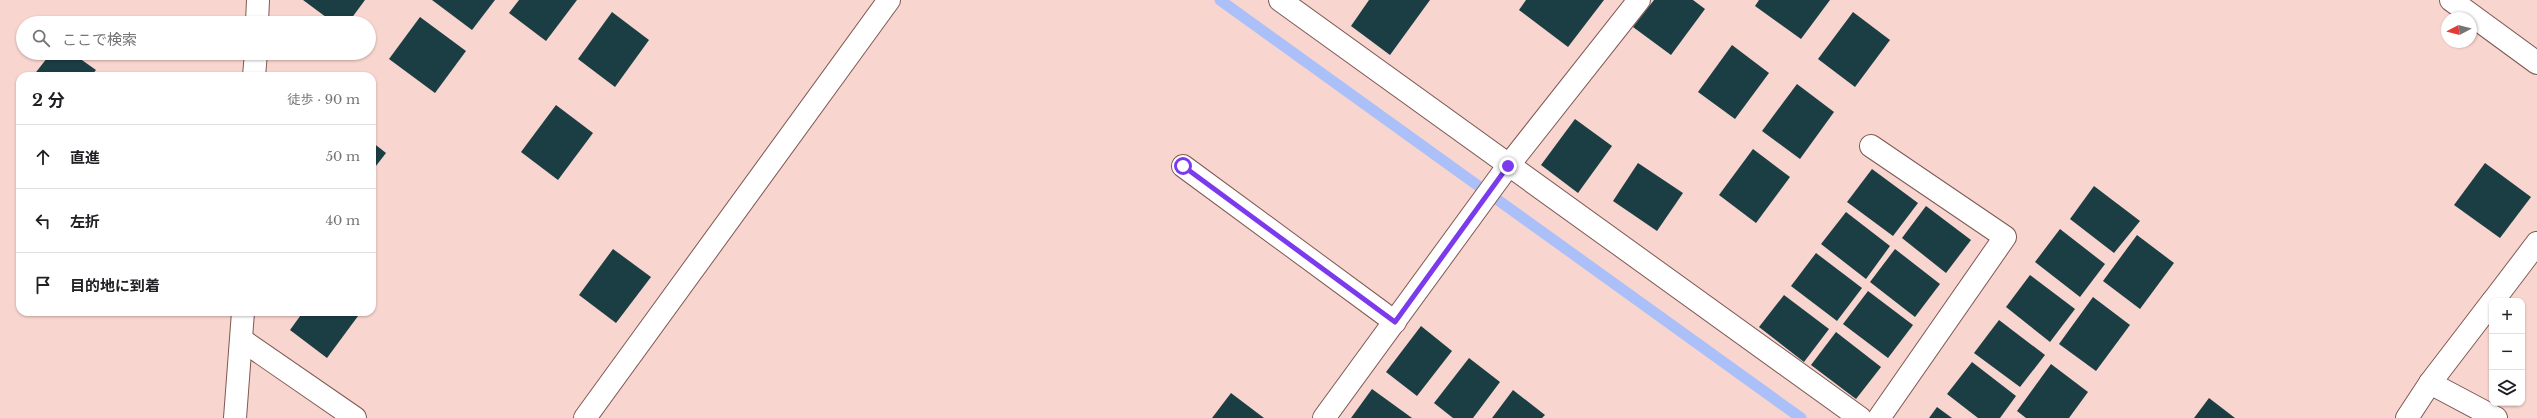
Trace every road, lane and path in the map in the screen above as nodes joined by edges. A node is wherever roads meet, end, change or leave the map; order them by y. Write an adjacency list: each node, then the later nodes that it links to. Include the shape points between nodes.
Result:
1 (258, 0): 6 (street)
2 (888, 0): 22 (street)
3 (1280, 0): 12 (street)
4 (1639, 0): 12 (street)
5 (2450, 0): 8 (street)
6 (257, 16)
7 (255, 60): 9 (street)
8 (2537, 63)
9 (254, 72)
10 (1871, 146): 25 (street, via 2005,237)
11 (1183, 166): 17 (street)
12 (1508, 166): 17 (street); 24 (street)
13 (2537, 243): 14 (street)
14 (2494, 298)
15 (2489, 305): 19 (street)
16 (243, 316): 18 (street)
17 (1395, 322): 23 (street)
18 (242, 340): 20 (street); 21 (street)
19 (2430, 383): 26 (street); 27 (street)
20 (235, 418)
21 (355, 418)
22 (585, 418)
23 (1324, 418)
24 (1860, 418)
25 (1879, 418)
26 (2407, 418)
27 (2496, 418)

